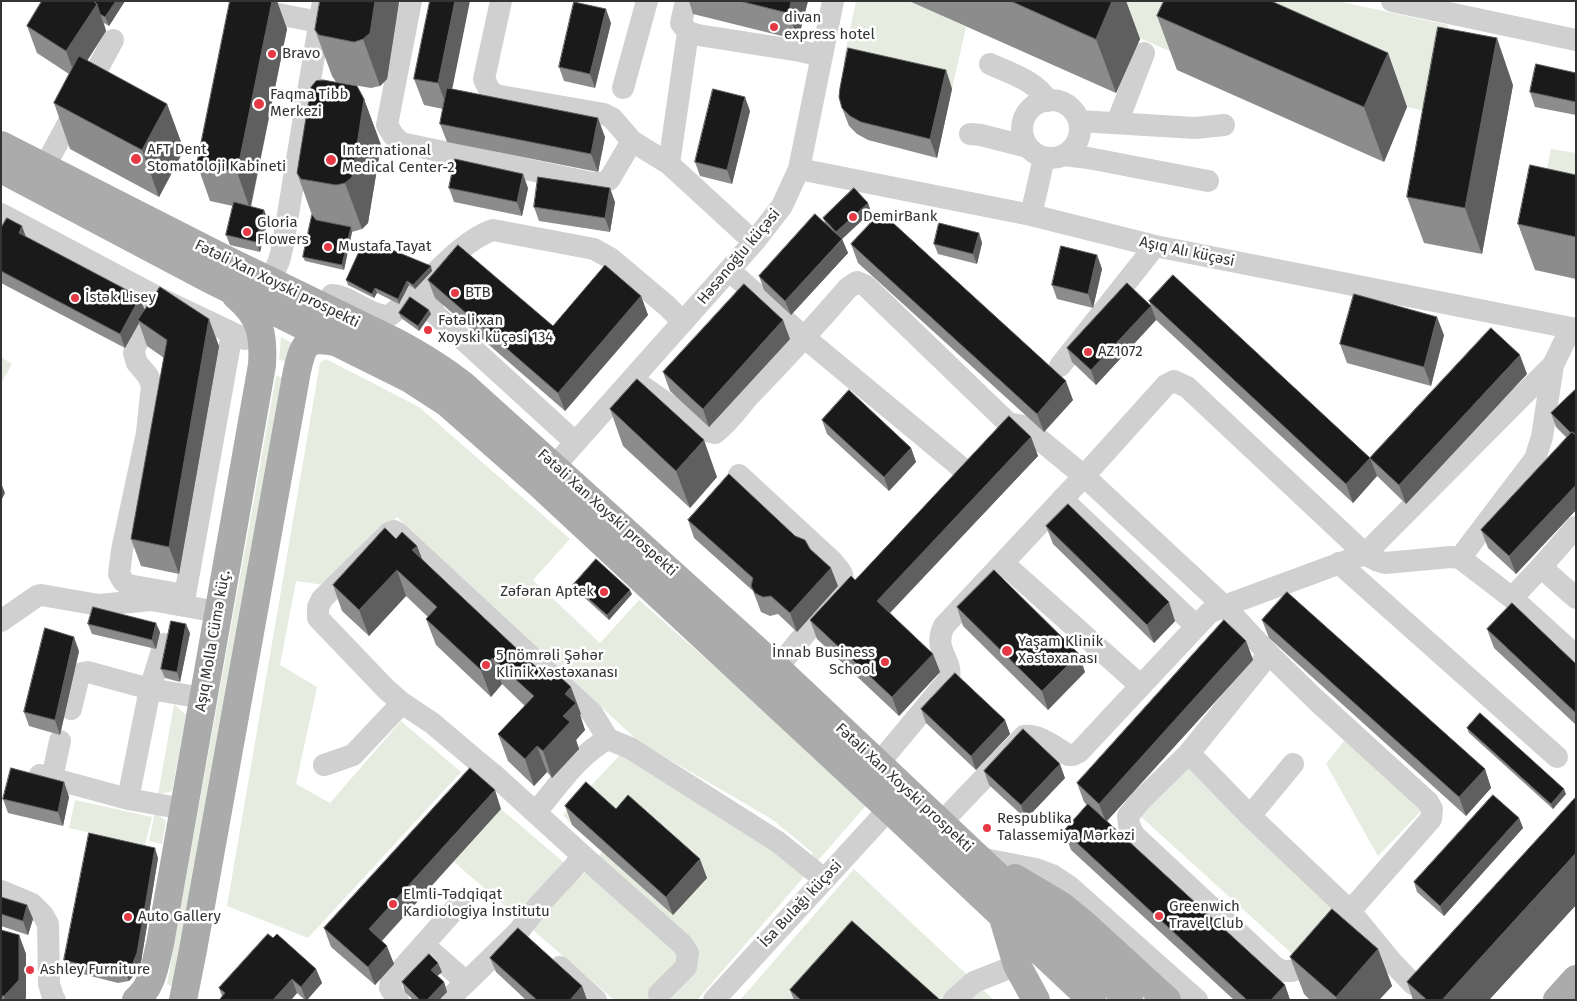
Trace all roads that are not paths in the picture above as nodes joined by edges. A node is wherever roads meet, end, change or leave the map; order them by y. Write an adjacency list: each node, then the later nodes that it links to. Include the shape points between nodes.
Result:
1 (411, 1): 22 (street, via 387,125 401,143 600,183 609,180)
2 (501, 1): 22 (street, via 484,79 495,96 604,114 612,118)
3 (647, 1): 16 (street)
4 (686, 1): 10 (street, via 681,23)
5 (834, 1): 14 (street, Həsənoğlu küçəsi)
6 (1392, 1): 7 (street)
7 (1436, 6): 12 (street)
8 (234, 9): 9 (street)
9 (321, 12): 36 (street, via 283,245)
10 (688, 32): 14 (street); 25 (street)
11 (113, 40): 26 (street)
12 (1576, 40)
13 (1144, 53): 19 (street)
14 (822, 56): 28 (street, Həsənoğlu küçəsi)
15 (990, 64): 17 (street, via 1030,81)
16 (623, 88)
17 (1048, 100): 18 (street, via 1067,105); 24 (street, via 1030,110 1022,128 1024,138)
18 (1079, 121): 19 (street); 24 (street, via 1078,141 1072,150)
19 (1116, 123): 20 (street, via 1195,128)
20 (1224, 125)
21 (970, 134): 24 (street)
22 (632, 140): 25 (street)
23 (1, 145): 26 (main road, Fətəli Xan Xoyski prospekti)
24 (1045, 153): 29 (street); 31 (street)
25 (669, 164): 32 (street)
26 (44, 168): 36 (main road, Fətəli Xan Xoyski prospekti)
27 (1, 169): 37 (main road, Fətəli Xan Xoyski prospekti)
28 (799, 170): 31 (street, Aşıq Alı küçəsi); 32 (street, Həsənoğlu küçəsi, via 782,206)
29 (1208, 181)
30 (1, 214): 38 (street)
31 (1030, 215): 33 (street, Aşıq Alı küçəsi)
32 (754, 242): 35 (street, Həsənoğlu küçəsi)
33 (1155, 246): 41 (street, Aşıq Alı küçəsi); 47 (street)
34 (440, 269): 39 (street, via 389,316 332,295); 40 (street, via 466,245 492,230 594,249 610,258); 50 (street, via 429,292 435,314)
35 (729, 270): 40 (street, Həsənoğlu küçəsi); 43 (street)
36 (270, 280): 39 (main road, Fətəli Xan Xoyski prospekti)
37 (228, 288): 44 (main road, Fətəli Xan Xoyski prospekti); 45 (main road, Aşıq Molla Cümə küç., via 254,314 259,325)
38 (160, 298): 42 (street); 62 (street, via 134,353 152,385 147,433 119,574 128,585)
39 (324, 307): 52 (main road, Fətəli Xan Xoyski prospekti, via 420,354 464,384)
40 (683, 322): 49 (street, Həsənoğlu küçəsi)
41 (1573, 329): 46 (street)
42 (232, 333): 45 (street); 62 (street)
43 (805, 338): 49 (street, via 716,433 706,431); 51 (street); 54 (street, via 848,288 857,282 866,286 1002,430 1023,426)
44 (339, 343): 48 (main road, via 314,340 308,344); 52 (main road, Fətəli Xan Xoyski prospekti, via 410,378)
45 (262, 356): 48 (main road); 65 (main road, Aşıq Molla Cümə küç.)
46 (1553, 364): 57 (street); 58 (street, via 1542,438 1535,459)
47 (1060, 366)
48 (297, 371): 107 (main road)
49 (632, 379): 50 (street, Həsənoğlu küçəsi)
50 (575, 442): 52 (street, Həsənoğlu küçəsi)
51 (964, 470)
52 (546, 475): 72 (main road, Fətəli Xan Xoyski prospekti); 87 (main road, Fətəli Xan Xoyski prospekti)
53 (739, 475): 72 (street, via 831,560 841,570 844,580 841,590)
54 (1084, 476): 55 (street); 57 (street, via 1166,384 1174,381 1187,387); 66 (street)
55 (1062, 499): 59 (street); 68 (street)
56 (1576, 527): 61 (street)
57 (1365, 554): 58 (street, via 1385,563); 60 (street)
58 (1460, 558): 63 (street)
59 (1003, 563): 73 (street); 82 (street, via 944,626 940,646 950,672 949,679)
60 (1340, 563): 66 (street); 81 (street)
61 (1541, 567): 63 (street); 64 (street)
62 (185, 595): 65 (street)
63 (1512, 598): 71 (street)
64 (1576, 598)
65 (219, 605): 67 (street, via 151,600 99,605 41,595); 75 (main road, Aşıq Molla Cümə küç.)
66 (1224, 606): 68 (street, via 1209,613); 70 (street)
67 (1, 621)
68 (1196, 626): 73 (street)
69 (164, 644): 74 (street)
70 (1269, 654): 80 (street); 96 (street, via 1432,809 1431,819)
71 (1576, 656)
72 (777, 668): 82 (main road, Fətəli Xan Xoyski prospekti)
73 (1141, 686): 90 (street, via 1073,755 1038,737 1024,736)
74 (150, 689): 75 (street); 77 (street, via 82,673); 85 (street)
75 (203, 698): 86 (main road, Aşıq Molla Cümə küç.)
76 (402, 703): 78 (street, via 318,618 322,599 394,531 592,713); 84 (street, via 353,754); 88 (street, via 432,723)
77 (71, 709)
78 (608, 739): 88 (street, via 595,746 579,762); 93 (street, via 630,748 770,837)
79 (60, 741): 85 (street, via 46,777)
80 (1189, 753): 89 (street); 96 (street, via 1128,816 1134,834 1274,967 1283,971 1306,966)
81 (1557, 757)
82 (879, 763): 90 (main road, Fətəli Xan Xoyski prospekti)
83 (1293, 764): 89 (street)
84 (324, 765)
85 (128, 799): 86 (street)
86 (184, 809): 106 (main road, Aşıq Molla Cümə küç., via 153,972 145,991)
87 (890, 809): 93 (street, İsa Bulağı küçəsi); 97 (main road, Fətəli Xan Xoyski prospekti)
88 (536, 812): 91 (street)
89 (1250, 816): 96 (street)
90 (941, 823): 92 (main road, Fətəli Xan Xoyski prospekti)
91 (582, 855): 98 (street, via 538,906); 104 (street, via 682,944 688,953 686,968)
92 (979, 858): 115 (main road, Fətəli Xan Xoyski prospekti); 116 (main road, via 1062,906); 117 (street, via 1022,865 1052,875 1070,887)
93 (824, 879): 111 (street, İsa Bulağı küçəsi)
94 (1, 891): 105 (street, via 32,904 48,924 49,984)
95 (464, 899): 99 (street)
96 (1350, 911): 103 (street, via 1390,961)
97 (1002, 916): 100 (main road); 114 (main road, Fətəli Xan Xoyski prospekti)
98 (532, 944): 102 (street); 110 (street)
99 (424, 945): 102 (street); 108 (street, via 392,981 390,988)
100 (1017, 965): 112 (street, via 974,982); 113 (main road)
101 (1576, 980): 118 (main road)
102 (466, 982): 109 (street)
103 (1415, 985)
104 (660, 994)
105 (55, 1000)
106 (136, 1000)
107 (182, 1000)
108 (398, 1000)
109 (448, 1000)
110 (596, 1000)
111 (714, 1000)
112 (954, 1000)
113 (1036, 1000)
114 (1092, 1000)
115 (1129, 1000)
116 (1167, 1000)
117 (1197, 1000)
118 (1557, 1000)

